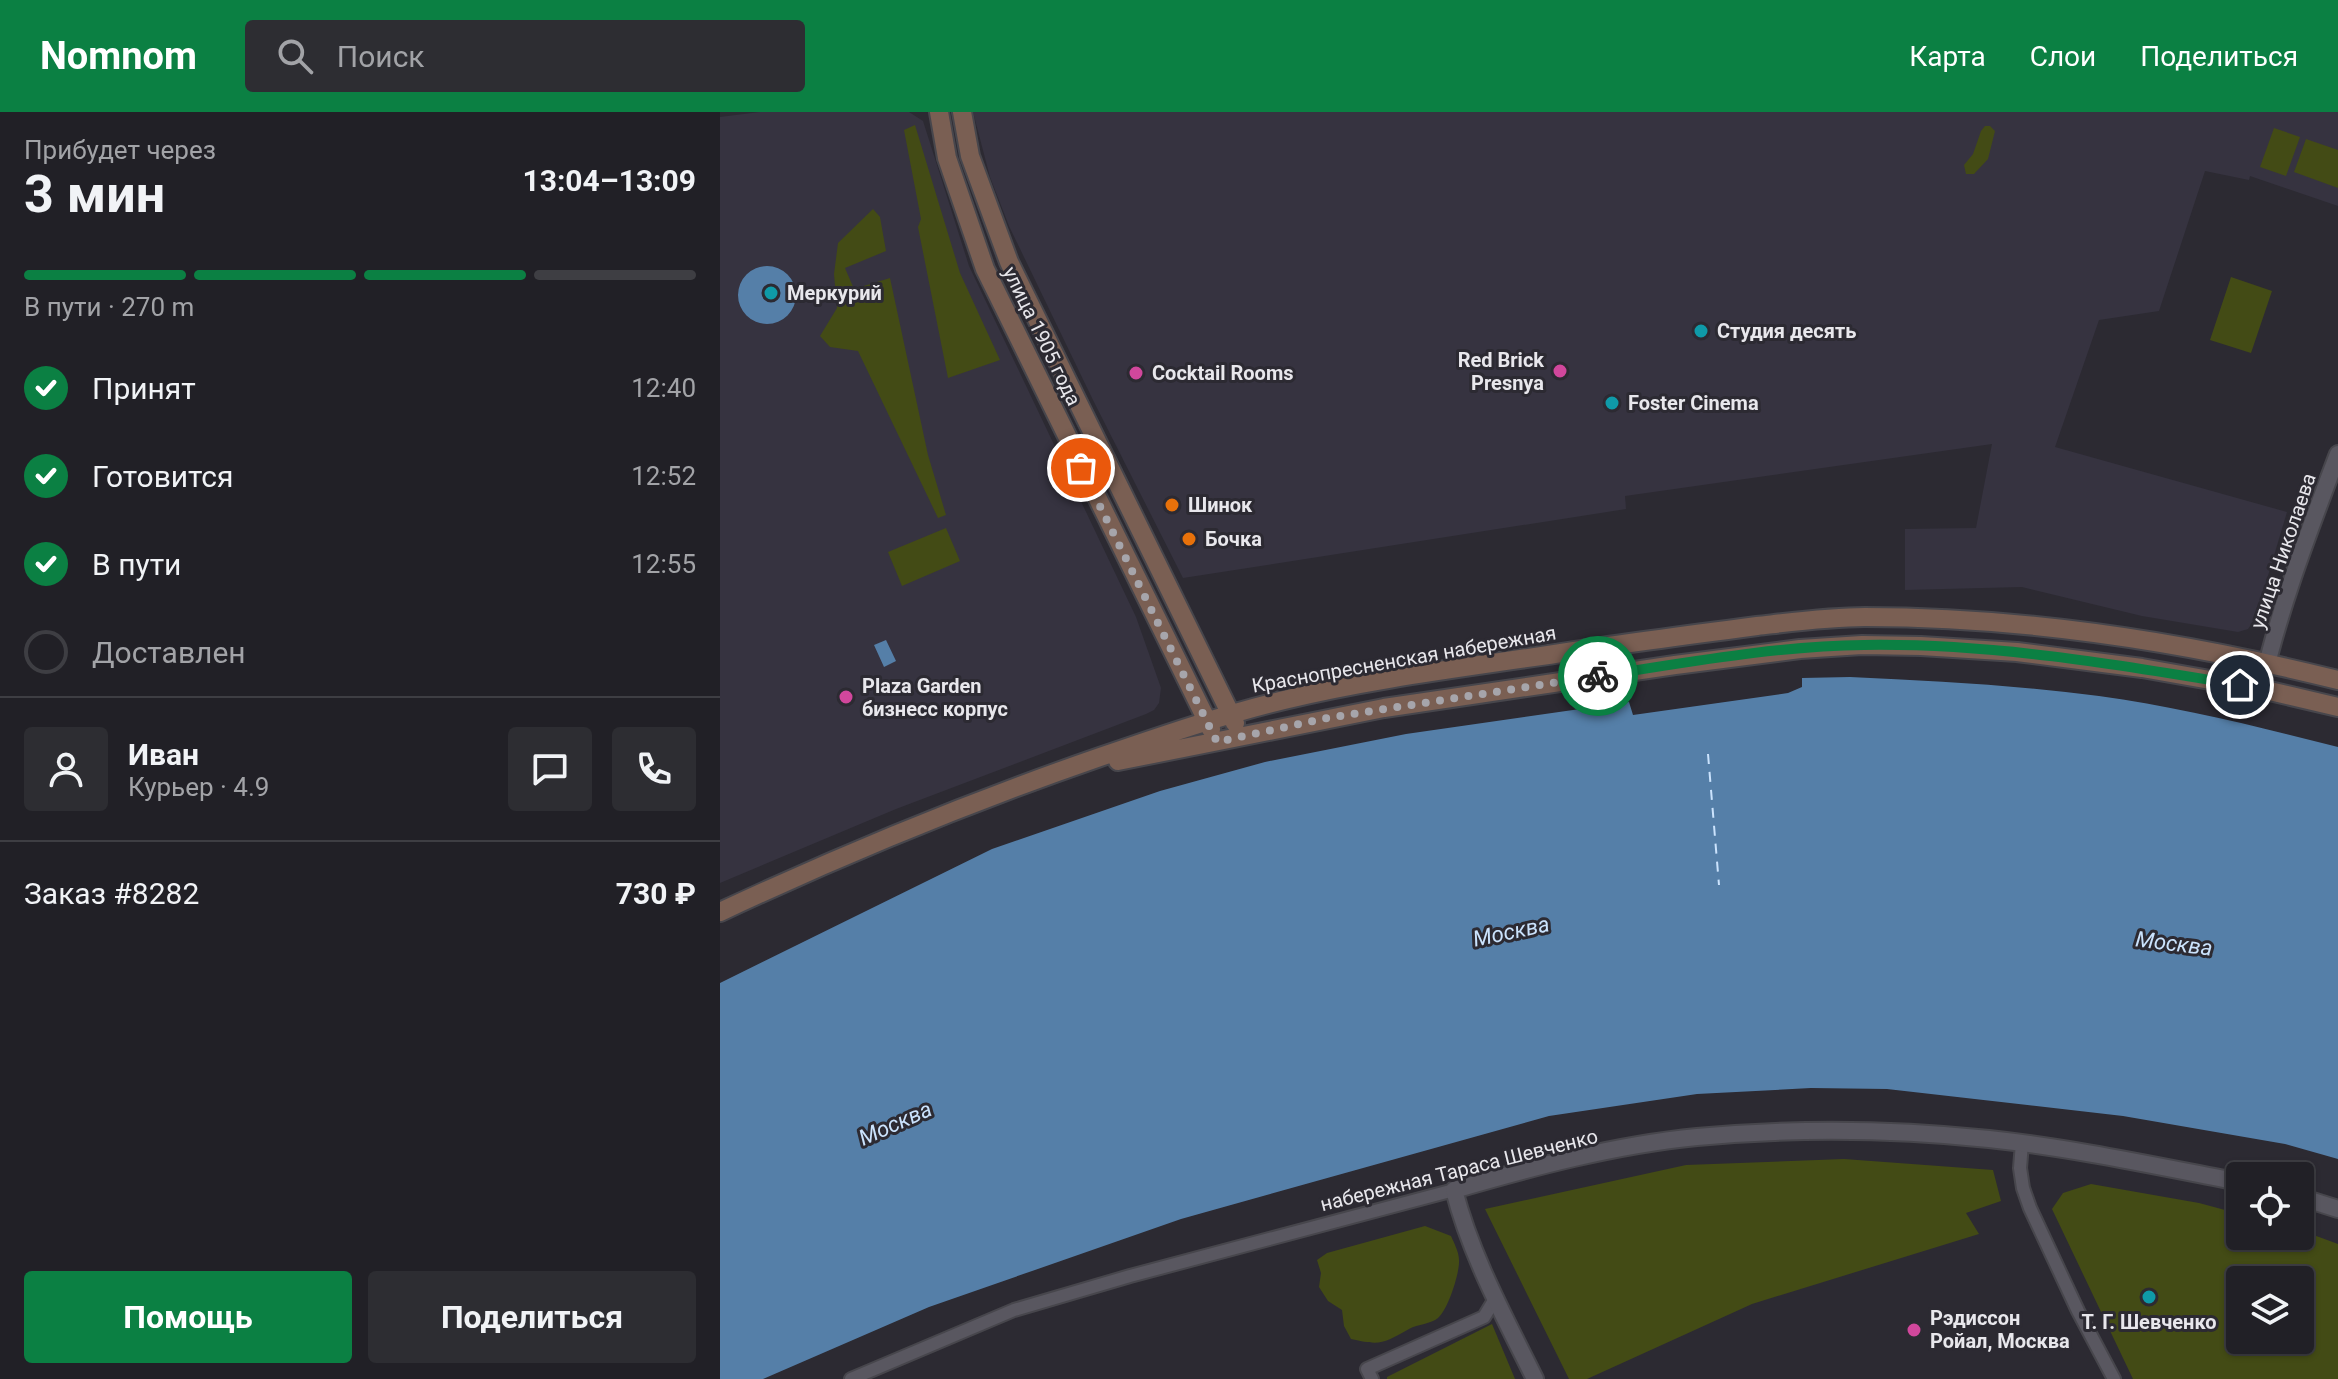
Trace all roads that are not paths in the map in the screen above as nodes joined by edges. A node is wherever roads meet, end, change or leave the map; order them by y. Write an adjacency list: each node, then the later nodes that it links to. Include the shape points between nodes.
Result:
1 (939, 112): 9 (main road, улица 1905 года, via 947,158 985,269)
2 (962, 112): 8 (main road, улица 1905 года, via 970,156 1009,262)
3 (2338, 454): 4 (street, улица Николаева)
4 (2267, 662): 5 (main road, Краснопресненская набережная); 6 (street, улица Николаева); 8 (main road, Краснопресненская набережная, via 2018,625 1859,617 1641,641 1376,682)
5 (2338, 680)
6 (2261, 689): 7 (main road, Краснопресненская набережная); 10 (main road, Краснопресненская набережная, via 2017,652 1862,645 1644,669 1384,708)
7 (2338, 707)
8 (1231, 714): 9 (main road, Краснопресненская набережная); 10 (main road, улица 1905 года)
9 (1207, 720): 11 (main road, улица 1905 года); 12 (main road, Краснопресненская набережная)
10 (1242, 737): 11 (main road, Краснопресненская набережная)
11 (1217, 742): 12 (main road, Краснопресненская набережная)
12 (1056, 772): 13 (main road, Краснопресненская набережная, via 932,818)
13 (720, 912)
14 (2022, 1143): 15 (street, набережная Тараса Шевченко); 16 (street, набережная Тараса Шевченко, via 1887,1133 1696,1138 1569,1159); 23 (street, via 2020,1168 2030,1208)
15 (2226, 1179)
16 (1454, 1190): 19 (street); 21 (street, набережная Тараса Шевченко, via 1014,1310)
17 (2314, 1201): 18 (street)
18 (2338, 1209)
19 (1495, 1299): 20 (street, via 1484,1317); 22 (street)
20 (1370, 1374)
21 (851, 1379)
22 (1535, 1379)
23 (2114, 1379)

